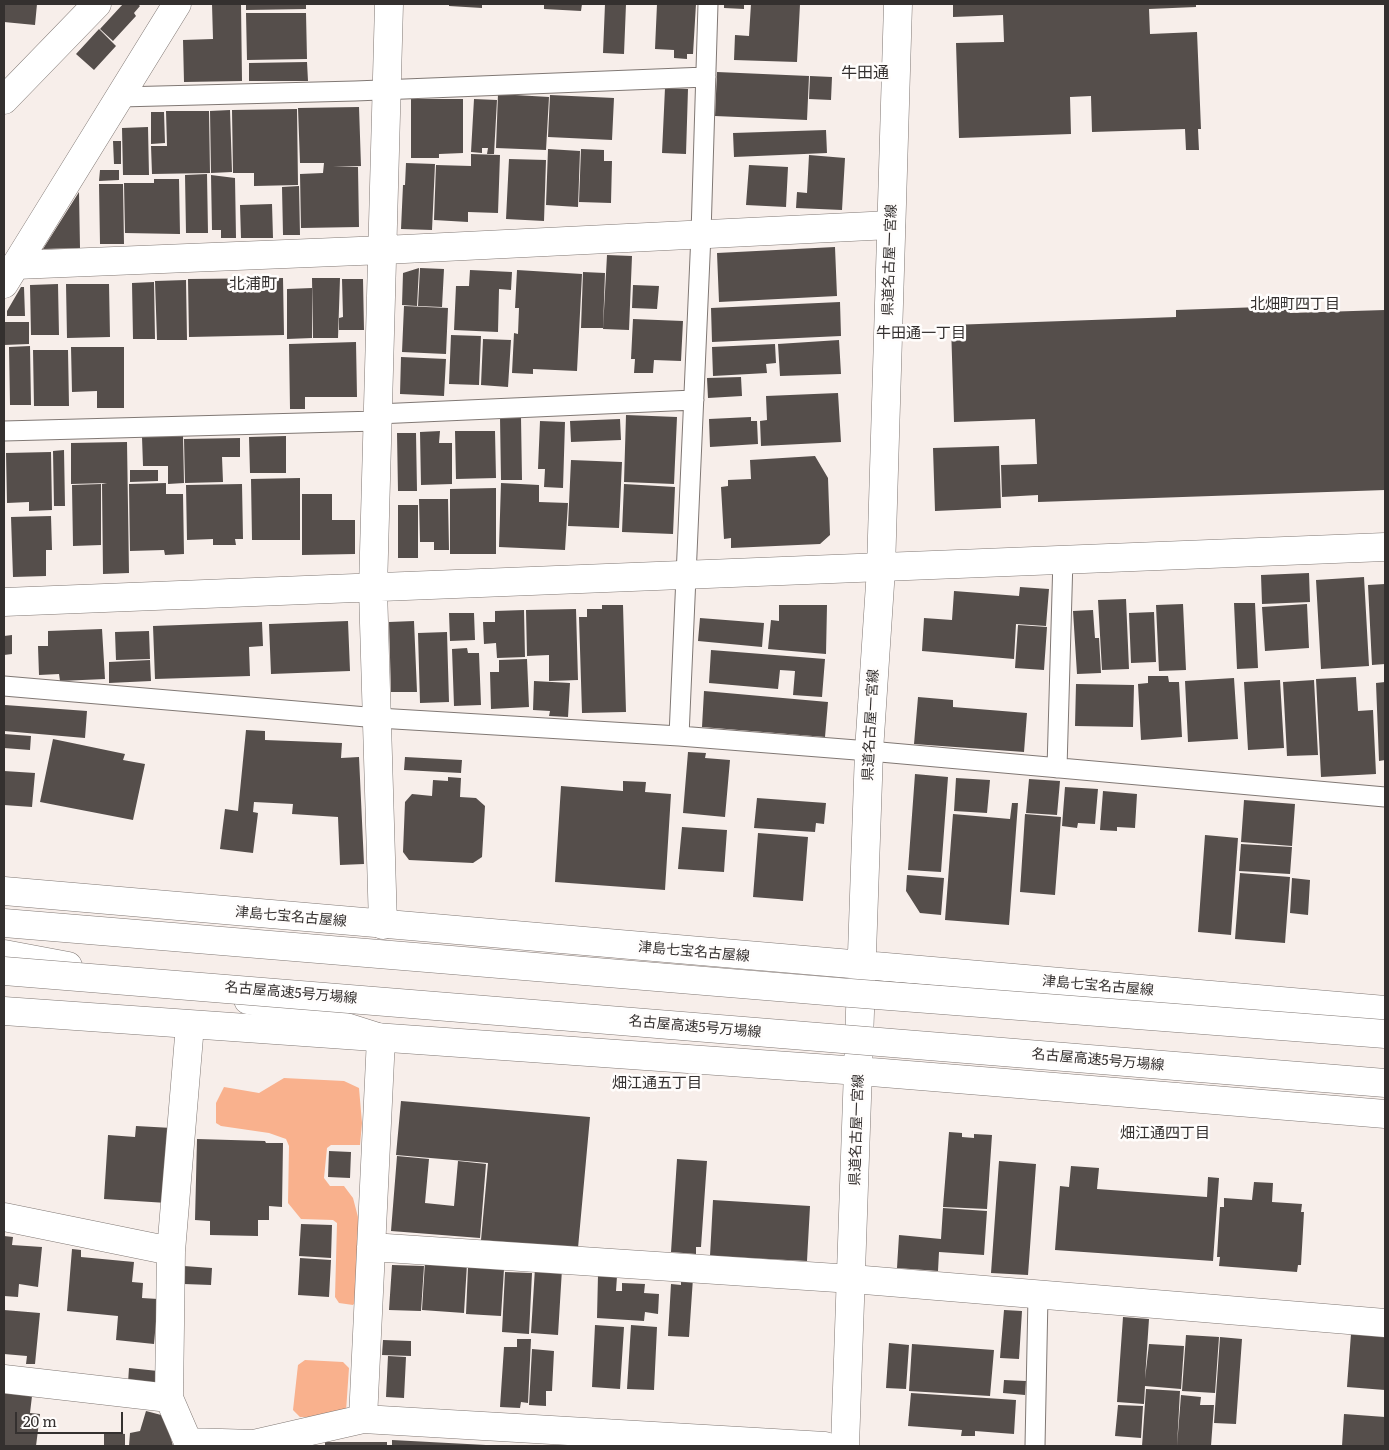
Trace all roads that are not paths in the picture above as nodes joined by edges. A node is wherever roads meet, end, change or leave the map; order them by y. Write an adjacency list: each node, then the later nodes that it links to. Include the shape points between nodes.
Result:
1 (97, 4): 9 (main road)
2 (177, 4): 8 (main road)
3 (389, 4): 7 (main road)
4 (708, 4): 6 (lane)
5 (898, 4): 10 (main road, 県道名古屋一宮線)
6 (706, 77): 7 (lane); 11 (lane)
7 (388, 90): 8 (lane); 12 (main road)
8 (120, 97): 13 (main road)
9 (4, 100)
10 (891, 225): 11 (main road); 19 (main road, 県道名古屋一宮線)
11 (701, 234): 12 (main road); 14 (lane)
12 (384, 250): 13 (main road); 15 (main road)
13 (10, 274)
14 (694, 400): 15 (lane); 20 (lane)
15 (377, 418): 16 (lane); 21 (main road)
16 (4, 431)
17 (1385, 547): 18 (main road)
18 (1063, 558): 19 (main road); 27 (lane)
19 (881, 569): 20 (main road); 26 (main road, 県道名古屋一宮線)
20 (686, 576): 21 (main road); 25 (lane)
21 (373, 589): 22 (main road); 24 (main road)
22 (4, 602)
23 (4, 686): 24 (lane)
24 (378, 718): 25 (lane); 31 (main road)
25 (679, 736): 26 (lane)
26 (869, 751): 27 (lane); 33 (main road, 県道名古屋一宮線)
27 (1058, 768): 28 (lane)
28 (1385, 797)
29 (4, 892): 31 (main road, 津島七宝名古屋線)
30 (4, 923): 38 (main road, bridge, via 831,992)
31 (383, 925): 33 (main road, 津島七宝名古屋線)
32 (4, 954): 39 (main road, via 280,1006)
33 (862, 966): 35 (main road, 津島七宝名古屋線); 40 (main road, 県道名古屋一宮線)
34 (4, 971): 41 (main road, 名古屋高速5号万場線, bridge)
35 (1385, 1010)
36 (4, 1011): 37 (main road)
37 (190, 1025): 39 (main road); 45 (main road)
38 (1385, 1034)
39 (381, 1038): 40 (main road); 44 (main road)
40 (859, 1071): 42 (main road); 46 (main road, 県道名古屋一宮線)
41 (1385, 1083)
42 (1385, 1114)
43 (4, 1217): 45 (main road)
44 (371, 1247): 46 (main road); 51 (main road)
45 (171, 1251): 50 (main road)
46 (852, 1279): 47 (main road); 54 (main road, 県道名古屋一宮線)
47 (1038, 1296): 48 (main road); 55 (lane)
48 (1385, 1323)
49 (4, 1379): 50 (main road)
50 (169, 1398): 52 (main road, via 188,1442)
51 (363, 1419): 52 (main road); 53 (main road)
52 (254, 1445)
53 (824, 1446)
54 (845, 1446)
55 (1036, 1446)

